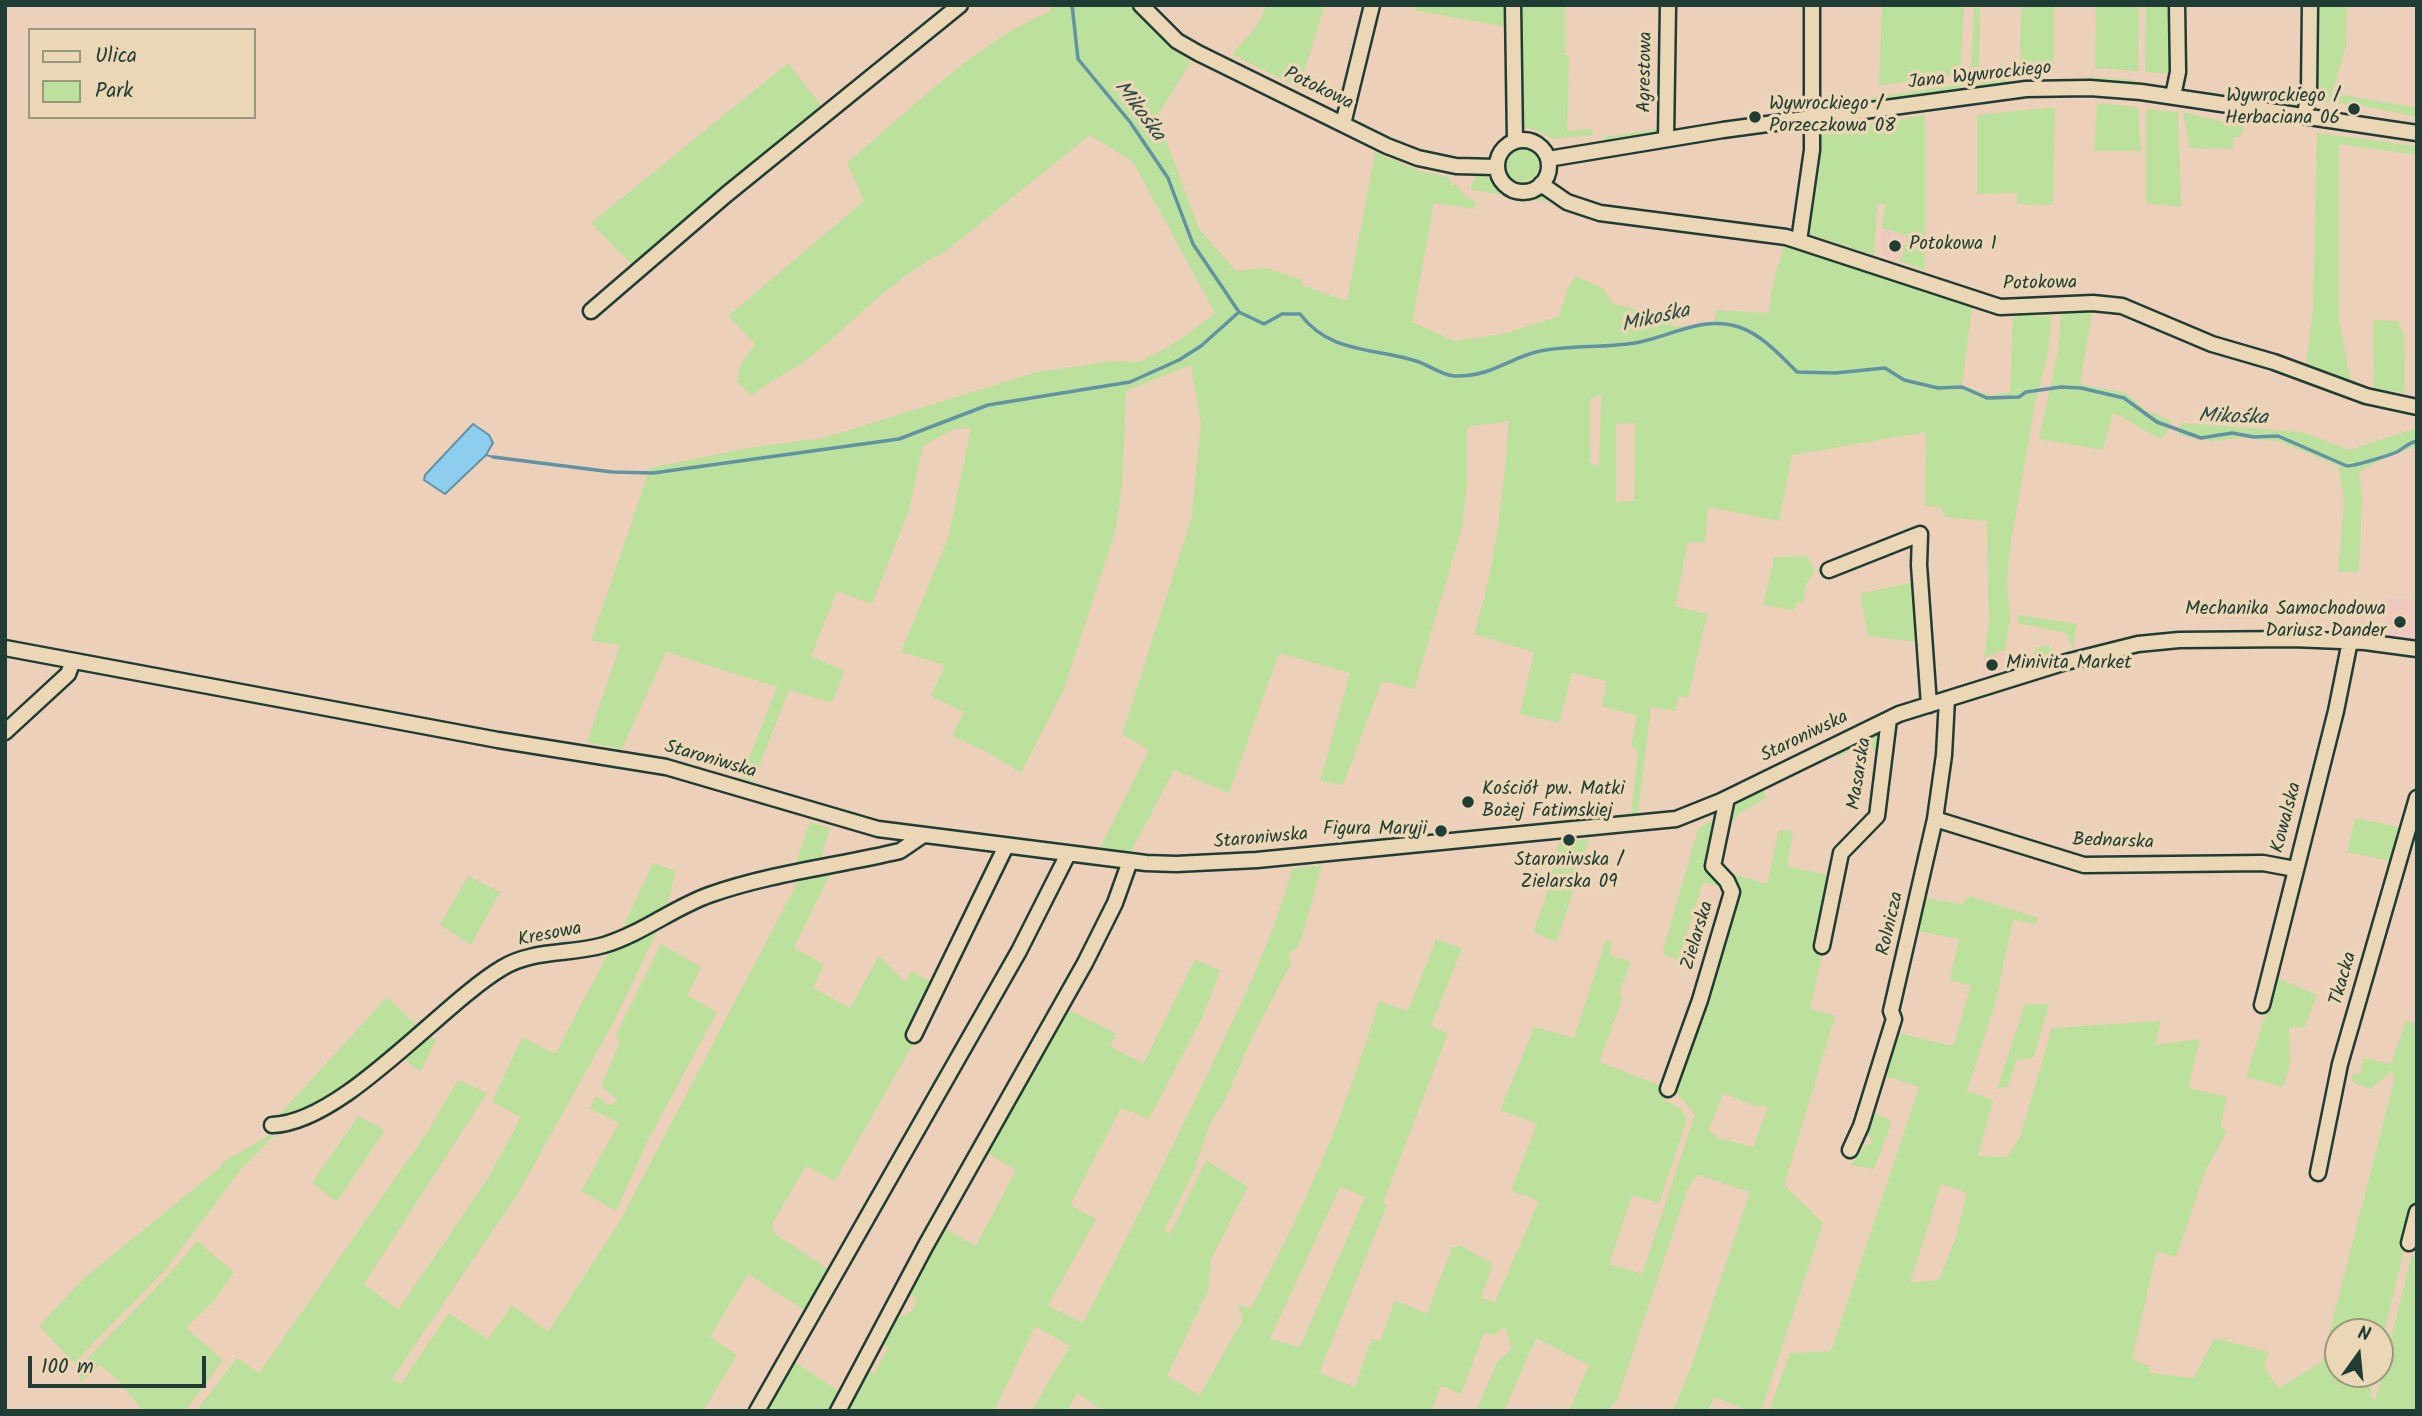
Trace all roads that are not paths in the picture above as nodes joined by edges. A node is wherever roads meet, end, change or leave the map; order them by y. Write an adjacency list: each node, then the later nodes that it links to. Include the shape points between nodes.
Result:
1 (960, 5): 20 (street)
2 (1141, 5): 12 (street, Potokowa, via 1162,28 1198,53)
3 (1372, 5): 12 (street)
4 (1513, 5): 15 (street)
5 (1668, 5): 14 (street, Agrestowa)
6 (1812, 5): 11 (street)
7 (2178, 5): 9 (street)
8 (2310, 5): 10 (street)
9 (2174, 96): 10 (street, Jana Wywrockiego); 11 (street, Jana Wywrockiego, via 2090,88 2026,89)
10 (2305, 115): 13 (street, Jana Wywrockiego)
11 (1812, 117): 14 (street, Jana Wywrockiego); 19 (street)
12 (1343, 124): 17 (street, Potokowa, via 1434,163)
13 (2417, 133)
14 (1665, 139): 16 (street, Jana Wywrockiego)
15 (1515, 141): 16 (street, via 1532,141); 17 (street, via 1501,150)
16 (1548, 159): 18 (street, via 1548,173)
17 (1496, 167): 18 (street, via 1505,185 1516,191 1530,191)
18 (1541, 184): 19 (street, Potokowa, via 1567,202 1600,213)
19 (1799, 241): 21 (street, Potokowa, via 2000,307 2122,306 2212,344 2366,396)
20 (591, 311)
21 (2417, 407)
22 (1829, 570): 28 (street, via 1920,534)
23 (2350, 641): 25 (street, Staroniwska); 27 (street, Staroniwska, via 2199,639 2138,644); 40 (street, Kowalska)
24 (5, 648): 26 (street, Staroniwska)
25 (2417, 649)
26 (73, 661): 30 (street, via 68,674); 34 (street, Staroniwska, via 669,767)
27 (1947, 699): 28 (street, Staroniwska); 33 (street, Rolnicza)
28 (1929, 705): 29 (street, Staroniwska)
29 (1889, 719): 31 (street, Staroniwska); 41 (street, Masarska, via 1877,816 1841,853)
30 (5, 732)
31 (1727, 798): 39 (street, Staroniwska, via 1676,819 1653,822 1224,862); 44 (street, Zielarska, via 1713,866 1732,892)
32 (2417, 798): 47 (street, Tkacka, via 2340,1065)
33 (1935, 819): 40 (street, Bednarska, via 2084,865 2263,863); 46 (street, Rolnicza, via 1891,1011 1894,1018)
34 (878, 829): 35 (street, Staroniwska); 38 (street)
35 (922, 836): 36 (street, Staroniwska); 38 (street, Kresowa, via 900,850)
36 (1006, 846): 37 (street, Staroniwska); 43 (street)
37 (1068, 854): 39 (street, Staroniwska); 50 (street, via 1019,951)
38 (872, 858): 45 (street, Kresowa, via 732,888 684,905 603,946 516,961 476,986 356,1086 298,1120)
39 (1130, 861): 51 (street, via 1085,963)
40 (2295, 869): 42 (street, Kowalska)
41 (1822, 946)
42 (2262, 1005)
43 (914, 1035)
44 (1668, 1089)
45 (272, 1125)
46 (1850, 1150)
47 (2318, 1173)
48 (2417, 1212): 49 (street)
49 (2409, 1243)
50 (757, 1411)
51 (838, 1411)

